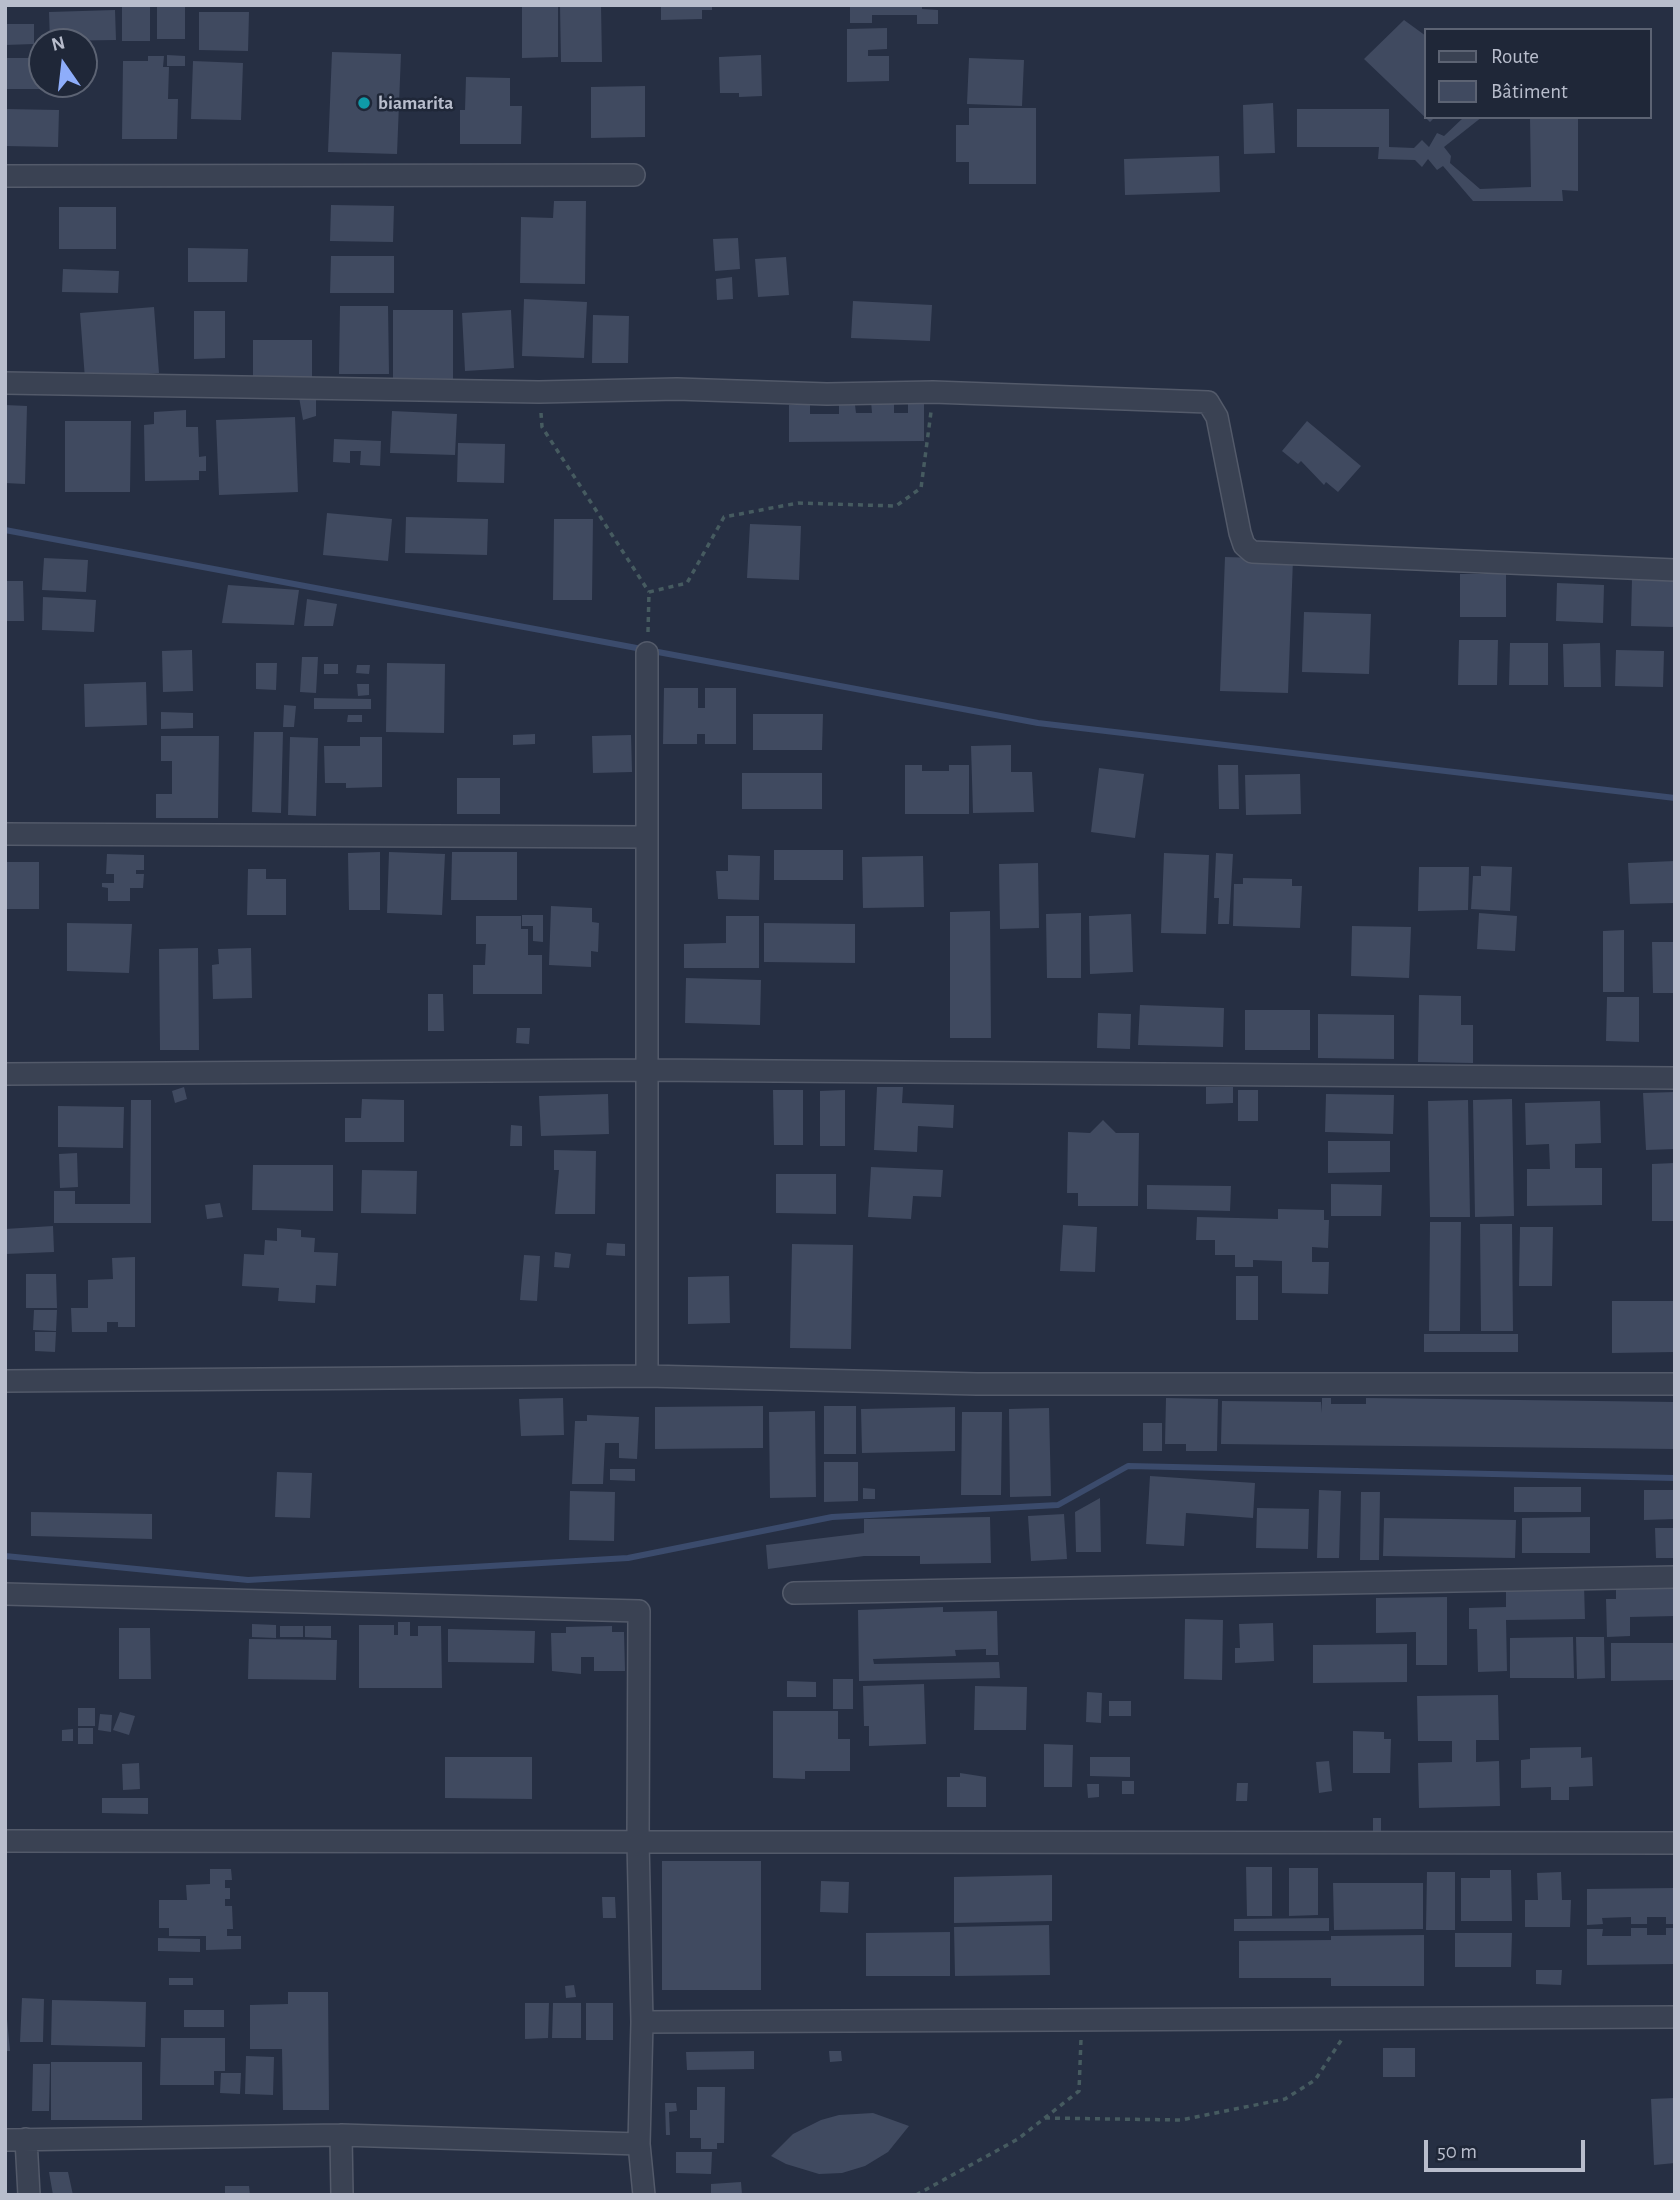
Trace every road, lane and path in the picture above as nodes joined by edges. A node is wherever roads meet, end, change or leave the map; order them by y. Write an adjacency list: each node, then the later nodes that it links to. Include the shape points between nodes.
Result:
1 (634, 175): 2 (street)
2 (5, 176)
3 (5, 383): 4 (street)
4 (539, 392): 5 (street); 7 (path, via 542,427)
5 (933, 392): 6 (street, via 1208,402 1217,417 1240,533 1252,552); 7 (path, via 921,488 897,506 797,503 724,517 687,583)
6 (1675, 570)
7 (649, 592): 8 (path)
8 (647, 653): 10 (street)
9 (5, 834): 10 (street)
10 (647, 838): 11 (street)
11 (648, 1070): 12 (street); 13 (street); 14 (street)
12 (5, 1074)
13 (1675, 1078)
14 (647, 1377): 15 (street); 16 (street, via 977,1384)
15 (5, 1381)
16 (1675, 1384)
17 (1675, 1577): 18 (street)
18 (794, 1593)
19 (5, 1594): 21 (street, via 636,1609 640,1614)
20 (5, 1841): 21 (street)
21 (638, 1841): 22 (street); 26 (street)
22 (1675, 1843)
23 (1675, 2017): 24 (street)
24 (1348, 2018): 25 (street); 27 (path, via 1342,2038 1315,2080 1285,2099 1181,2120)
25 (1083, 2019): 26 (street); 27 (path, via 1079,2091)
26 (642, 2022): 30 (street)
27 (1045, 2118): 34 (path, via 1018,2139)
28 (341, 2135): 29 (street); 30 (street); 32 (street)
29 (16, 2139): 31 (street)
30 (639, 2144): 33 (street)
31 (29, 2195)
32 (342, 2195)
33 (643, 2195)
34 (916, 2195)

